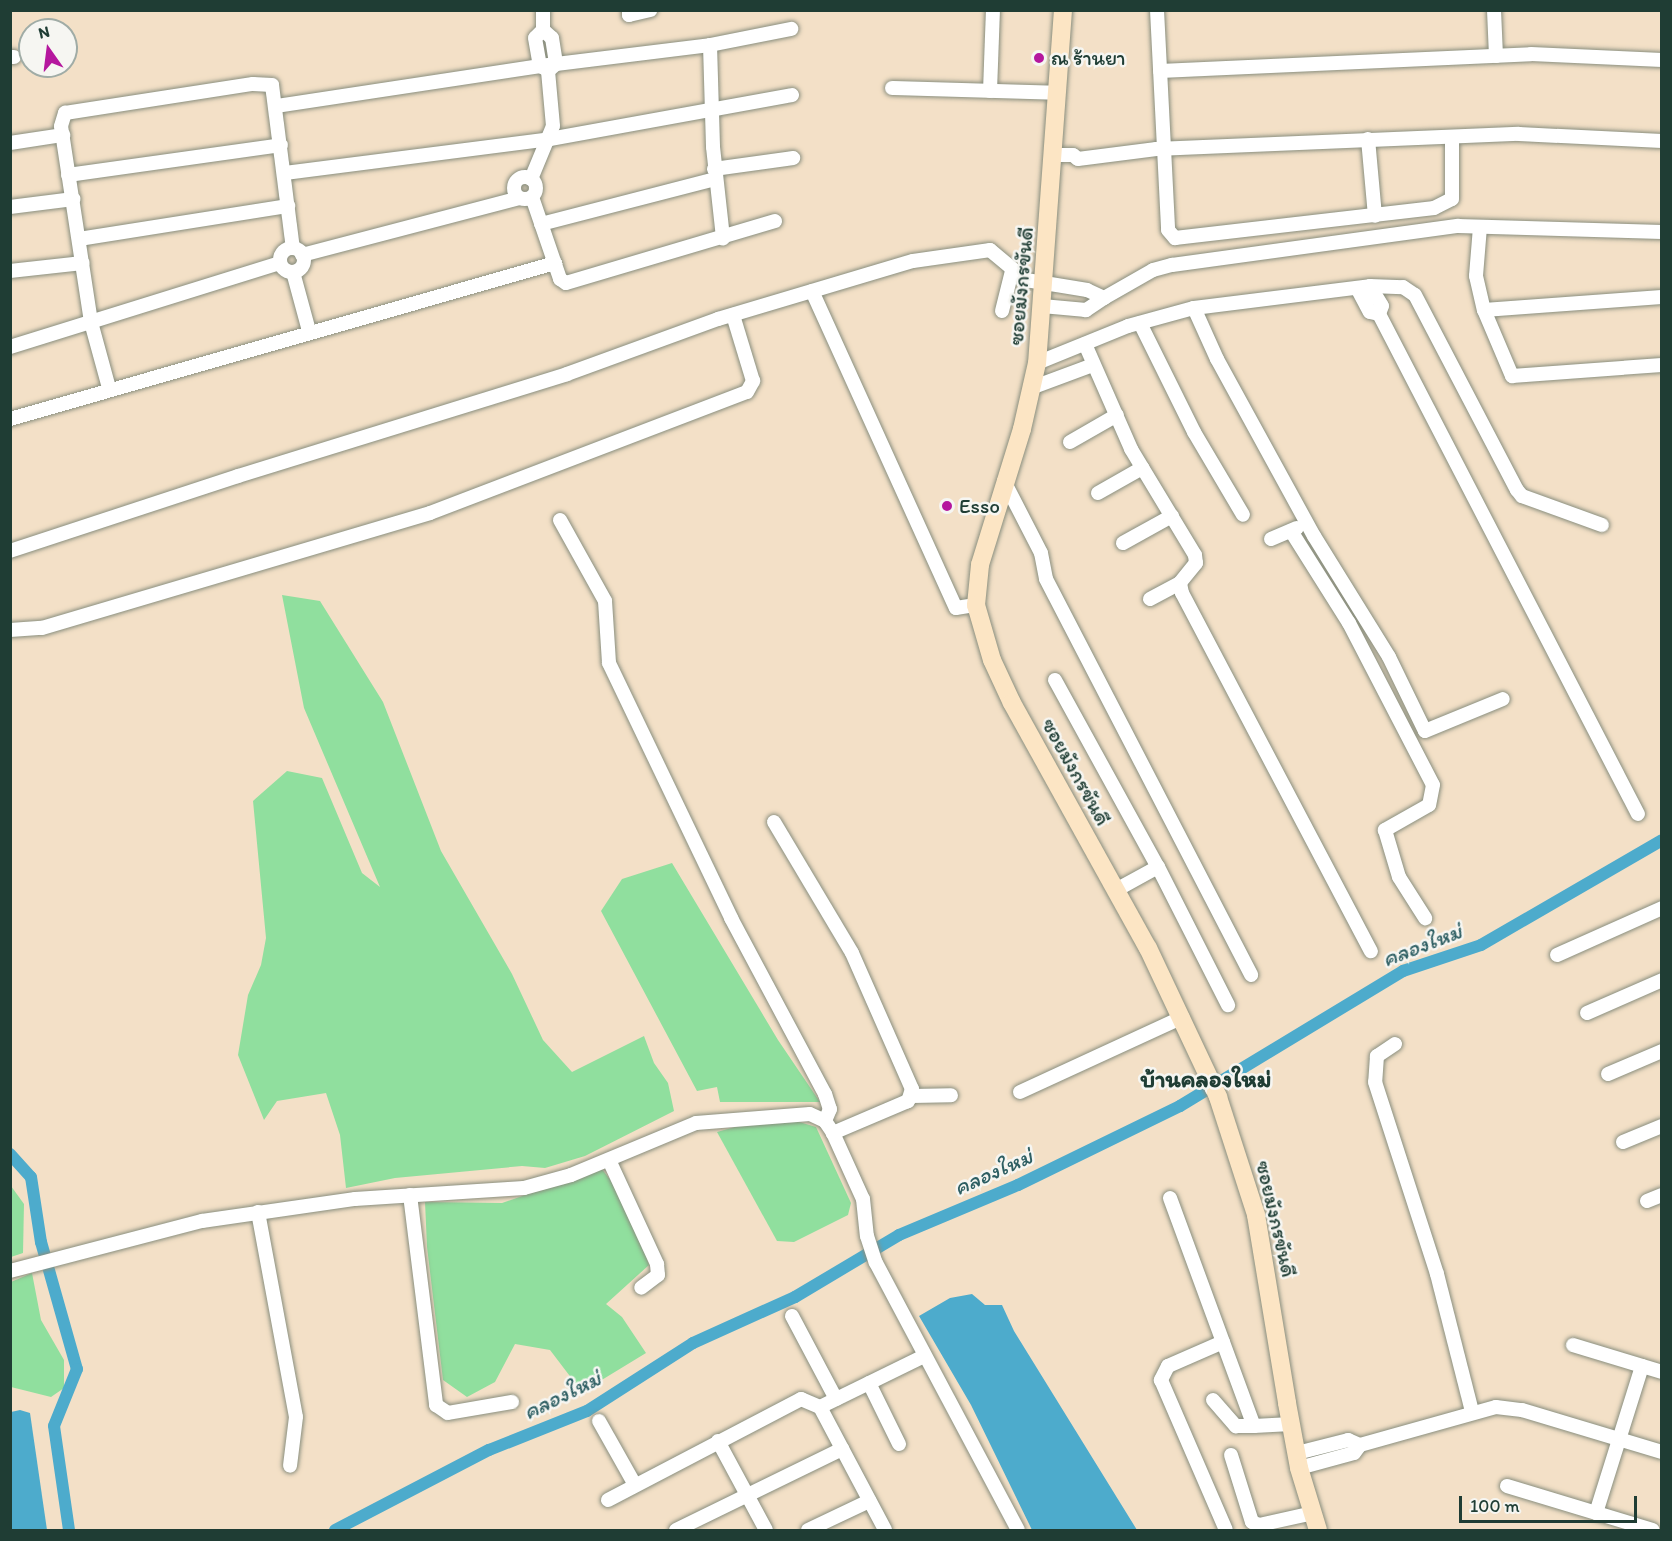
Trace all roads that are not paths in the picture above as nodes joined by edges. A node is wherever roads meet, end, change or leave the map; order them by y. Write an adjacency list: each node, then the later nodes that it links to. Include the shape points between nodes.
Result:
1 (543, 10): 12 (street, via 543,30 552,38)
2 (629, 10): 3 (street, via 629,15)
3 (650, 10)
4 (993, 10): 15 (street)
5 (1063, 10): 16 (street, ซอยมังกรขันดี)
6 (1157, 10): 13 (street)
7 (1494, 10): 10 (street)
8 (791, 29): 9 (street)
9 (710, 45): 12 (street); 19 (street)
10 (1496, 56): 11 (street); 13 (street)
11 (1662, 60)
12 (548, 67): 18 (street); 22 (street, via 554,113)
13 (1160, 71): 27 (street)
14 (892, 88): 15 (street)
15 (990, 91): 16 (street)
16 (1057, 93): 28 (street, ซอยมังกรขันดี)
17 (792, 95): 19 (street)
18 (276, 106): 20 (street, via 272,85 253,84 74,110 61,117); 26 (street)
19 (711, 110): 22 (street); 31 (street)
20 (63, 135): 25 (street); 32 (street)
21 (1452, 137): 23 (street); 24 (street, via 1582,135); 37 (street, via 1452,199 1434,208)
22 (550, 139): 30 (street); 33 (street, via 531,179 536,190)
23 (1368, 139): 27 (street); 37 (street)
24 (1662, 141)
25 (10, 143)
26 (281, 144): 30 (street); 32 (street)
27 (1162, 149): 28 (street, via 1078,159 1073,155); 37 (street, via 1167,230 1175,238)
28 (1053, 155): 51 (street, ซอยมังกรขันดี)
29 (793, 159): 31 (street)
30 (285, 173): 35 (street)
31 (715, 174): 39 (street); 43 (street)
32 (68, 175): 34 (street)
33 (525, 197): 39 (street); 44 (street)
34 (72, 199): 36 (street); 42 (street)
35 (288, 206): 42 (street); 44 (street)
36 (10, 207)
37 (1375, 216)
38 (775, 221): 43 (street)
39 (541, 224): 47 (street)
40 (1480, 227): 41 (street); 55 (street, via 1458,226 1179,263 1153,270); 58 (street, via 1476,276)
41 (1662, 232)
42 (79, 238): 45 (street)
43 (723, 238): 47 (street, via 572,283 560,279)
44 (298, 252): 46 (street, via 282,252); 50 (street, via 302,266)
45 (83, 263): 48 (street); 61 (street)
46 (280, 263): 50 (street); 61 (street)
47 (555, 263): 63 (street)
48 (10, 271)
49 (1012, 271): 51 (street); 53 (street, via 1002,257 990,250 913,261); 59 (street)
50 (293, 272): 63 (street)
51 (1045, 285): 55 (street, via 1087,290); 56 (street, ซอยมังกรขันดี)
52 (1364, 287): 57 (street); 81 (street, via 1403,287 1415,295 1522,496); 92 (street, via 1382,306 1379,314)
53 (812, 291): 60 (street); 88 (street, via 956,608)
54 (1662, 297): 58 (street)
55 (1104, 298): 56 (street, via 1086,310)
56 (1042, 306): 66 (street, ซอยมังกรขันดี)
57 (1194, 308): 62 (street); 80 (street, via 1217,359)
58 (1484, 309): 68 (street, via 1512,376)
59 (1002, 311)
60 (733, 315): 85 (street, via 567,374); 89 (street, via 753,381 747,392 430,513 42,628)
61 (91, 322): 65 (street); 69 (street)
62 (1140, 323): 64 (street); 77 (street, via 1190,423)
63 (309, 331): 69 (street)
64 (1085, 344): 66 (street); 67 (street)
65 (10, 348)
66 (1037, 363): 70 (street, ซอยมังกรขันดี)
67 (1093, 365): 70 (street); 71 (street)
68 (1662, 365)
69 (109, 388): 72 (street)
70 (1031, 388): 75 (street, ซอยมังกรขันดี)
71 (1117, 415): 73 (street); 74 (street)
72 (10, 419)
73 (1070, 442)
74 (1142, 468): 76 (street); 78 (street)
75 (1004, 481): 88 (street, ซอยมังกรขันดี, via 980,565); 100 (street, via 1041,554 1046,579)
76 (1098, 493)
77 (1243, 515)
78 (1172, 516): 84 (street); 86 (street, via 1196,563)
79 (560, 520): 111 (street, via 605,601 609,663 721,897 825,1094 830,1109)
80 (1307, 524): 82 (street); 91 (street, via 1389,657 1425,731)
81 (1602, 525)
82 (1291, 531): 83 (street); 97 (street, via 1349,623 1433,785 1429,805 1385,830 1399,876)
83 (1272, 539)
84 (1124, 543)
85 (10, 551)
86 (1180, 583): 87 (street); 98 (street)
87 (1150, 599)
88 (976, 605): 95 (street, ซอยมังกรขันดี, via 992,660 1012,704)
89 (10, 630)
90 (1055, 680): 94 (street)
91 (1503, 699)
92 (1638, 814)
93 (774, 822): 110 (street, via 857,963)
94 (1158, 867): 95 (street); 102 (street)
95 (1116, 890): 104 (street, ซอยมังกรขันดี)
96 (1662, 908): 99 (street)
97 (1425, 918)
98 (1371, 951)
99 (1557, 955)
100 (1251, 975)
101 (1662, 980): 103 (street)
102 (1228, 1005)
103 (1587, 1012)
104 (1183, 1017): 108 (street); 136 (street, ซอยมังกรขันดี, via 1218,1097 1257,1215)
105 (1395, 1044): 134 (street, via 1377,1056 1375,1082 1437,1274)
106 (1662, 1052): 107 (street)
107 (1608, 1074)
108 (1020, 1092)
109 (951, 1095): 110 (street)
110 (912, 1096): 113 (street)
111 (825, 1121): 113 (street); 115 (street, via 810,1113 706,1121)
112 (1662, 1126): 114 (street)
113 (833, 1133): 126 (street, via 863,1199 867,1236 876,1263)
114 (1623, 1142)
115 (609, 1160): 116 (street, via 524,1188); 122 (street, via 657,1264 658,1275)
116 (410, 1195): 120 (street); 132 (street, via 436,1405 448,1413)
117 (1662, 1195): 119 (street)
118 (1170, 1198): 124 (street)
119 (1647, 1201)
120 (258, 1212): 121 (street, via 158,1230); 145 (street, via 296,1416)
121 (17, 1269)
122 (641, 1288)
123 (792, 1316): 130 (street)
124 (1223, 1342): 137 (street); 158 (street, via 1168,1366 1161,1380)
125 (1573, 1345): 127 (street)
126 (924, 1356): 129 (street); 157 (street)
127 (1642, 1366): 128 (street); 138 (street)
128 (1662, 1372)
129 (869, 1383): 130 (street); 140 (street)
130 (836, 1399): 133 (street)
131 (1213, 1400): 137 (street, via 1236,1426)
132 (512, 1402)
133 (820, 1407): 139 (street, via 796,1400); 141 (street)
134 (1472, 1411): 138 (street, via 1509,1407); 144 (street, via 1360,1445 1348,1440)
135 (599, 1421): 146 (street)
136 (1291, 1424): 137 (street); 144 (street, ซอยมังกรขันดี)
137 (1254, 1426)
138 (1619, 1439): 142 (street); 151 (street)
139 (718, 1441): 146 (street); 148 (street)
140 (899, 1444)
141 (842, 1449): 148 (street); 150 (street)
142 (1662, 1452)
143 (1231, 1455): 152 (street, via 1252,1522)
144 (1298, 1460): 152 (street, ซอยมังกรขันดี)
145 (290, 1466)
146 (635, 1485): 149 (street)
147 (1507, 1486): 151 (street)
148 (747, 1496): 153 (street); 154 (street)
149 (608, 1500)
150 (869, 1501): 155 (street); 156 (street)
151 (1596, 1513): 159 (street)
152 (1315, 1522)
153 (676, 1530)
154 (766, 1530)
155 (808, 1530)
156 (885, 1530)
157 (1018, 1530)
158 (1226, 1530)
159 (1653, 1530)

